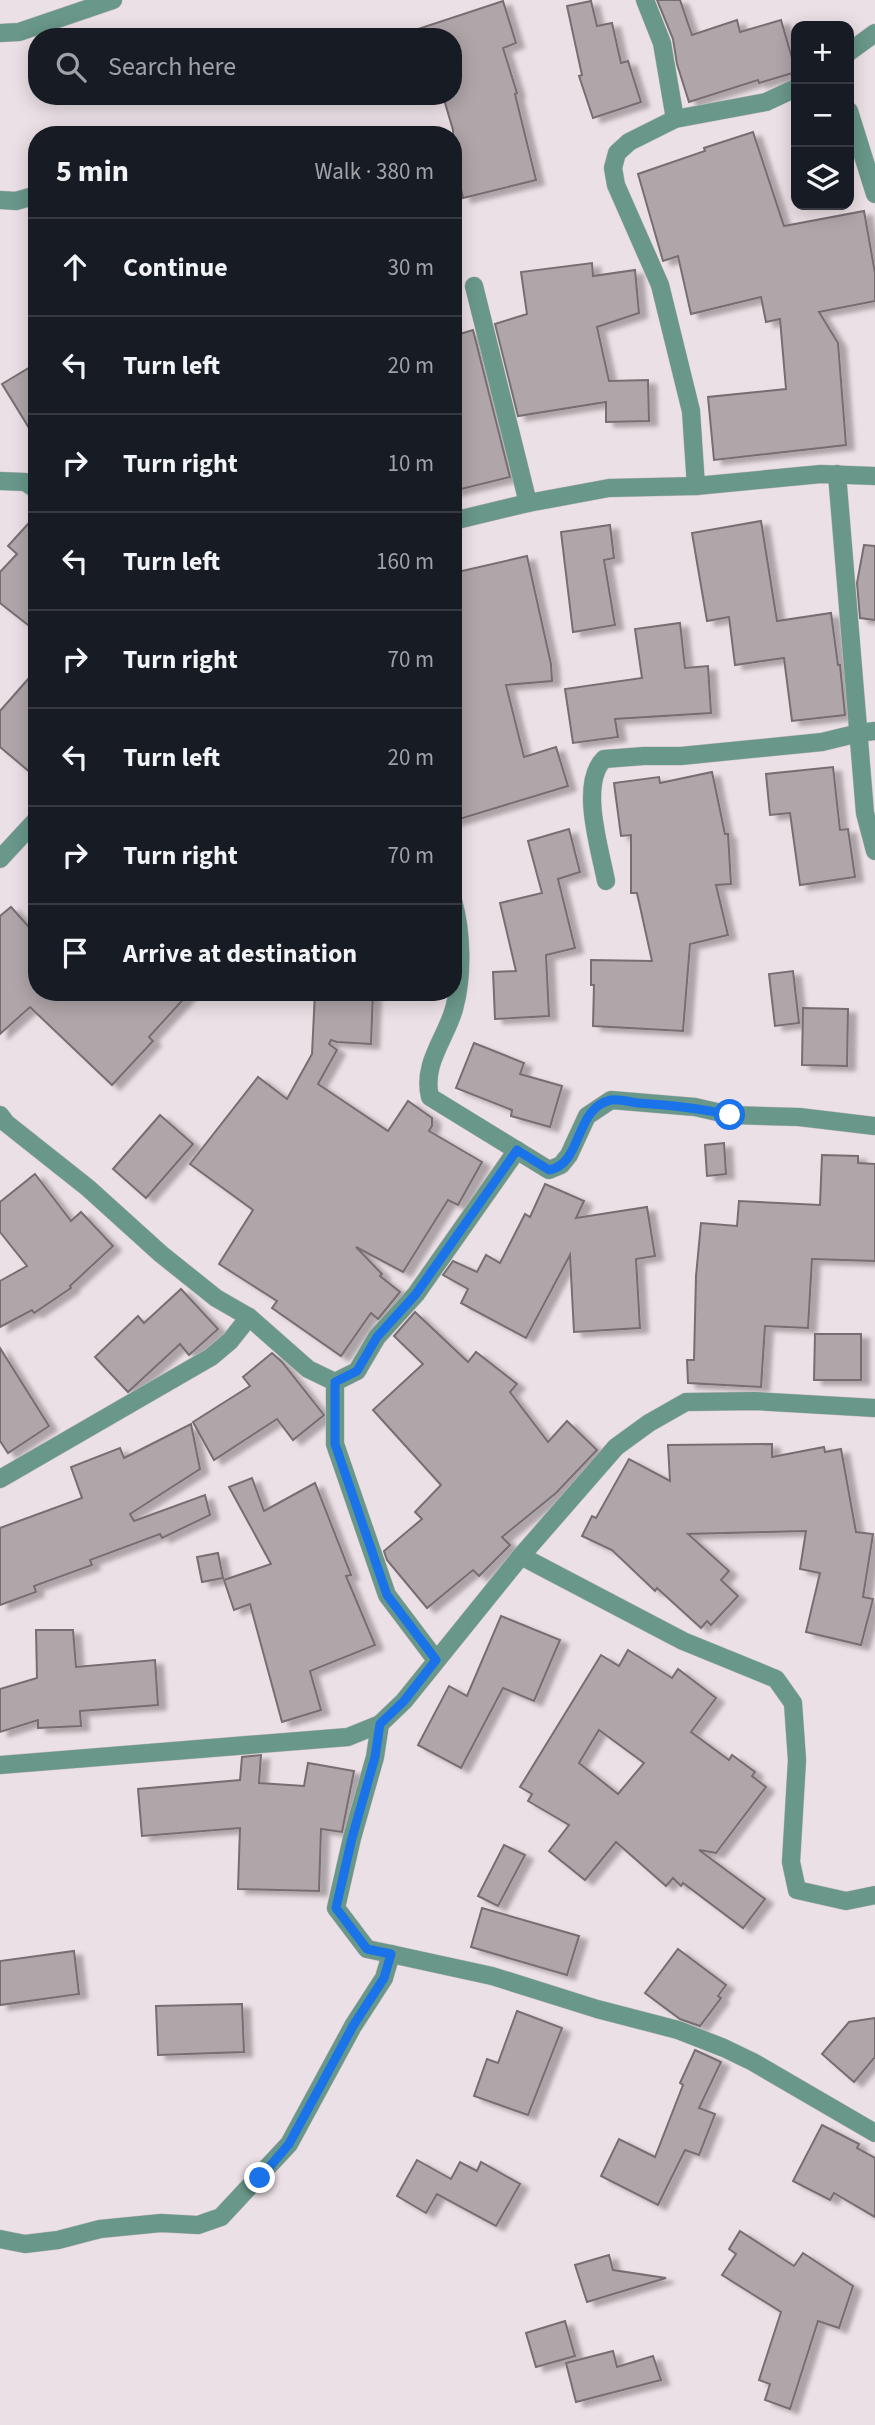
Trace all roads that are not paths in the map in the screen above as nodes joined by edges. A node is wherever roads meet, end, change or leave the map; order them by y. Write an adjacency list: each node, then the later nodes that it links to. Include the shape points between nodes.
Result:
1 (113, 0): 3 (street)
2 (645, 0): 9 (street, via 662,43)
3 (31, 28)
4 (28, 29): 5 (street)
5 (0, 33)
6 (875, 33): 7 (street)
7 (854, 48)
8 (791, 90): 9 (street, via 766,102)
9 (674, 119): 19 (street, via 629,142 617,153 613,169 616,186 660,285 691,411)
10 (854, 126): 11 (street)
11 (875, 194)
12 (28, 198): 13 (street)
13 (0, 200)
14 (474, 286): 20 (street)
15 (837, 474): 16 (street); 19 (street); 22 (street)
16 (875, 475)
17 (0, 481): 18 (street)
18 (28, 484)
19 (696, 486): 20 (street, via 610,488)
20 (528, 503): 21 (street)
21 (462, 519)
22 (867, 732): 24 (street, via 865,813); 26 (street, via 822,742 604,759 594,774 591,796)
23 (28, 829): 25 (street)
24 (875, 851)
25 (0, 859)
26 (606, 881)
27 (455, 1001): 30 (street, via 428,1070 430,1097)
28 (0, 1115): 31 (street, via 161,1254 216,1298)
29 (875, 1126): 30 (street, via 611,1100 587,1116 569,1155 556,1169 549,1170)
30 (517, 1150): 32 (street, via 416,1294 377,1337 357,1371)
31 (249, 1317): 32 (street, via 308,1369); 34 (street, via 211,1357)
32 (335, 1382): 36 (street, via 335,1444 387,1595)
33 (875, 1408): 35 (street, via 686,1402 616,1447)
34 (0, 1479)
35 (521, 1556): 36 (street); 39 (street, via 683,1641 776,1679 793,1703 797,1760 791,1863 797,1889 846,1901)
36 (436, 1660): 37 (street)
37 (380, 1724): 38 (street, via 348,1737); 40 (street, via 336,1908 367,1949)
38 (0, 1765)
39 (875, 1895)
40 (391, 1954): 41 (street, via 492,1976 678,2030 753,2062); 42 (street, via 384,1978 289,2144 221,2217 198,2225 161,2223 100,2229 25,2244)
41 (875, 2133)
42 (0, 2239)

